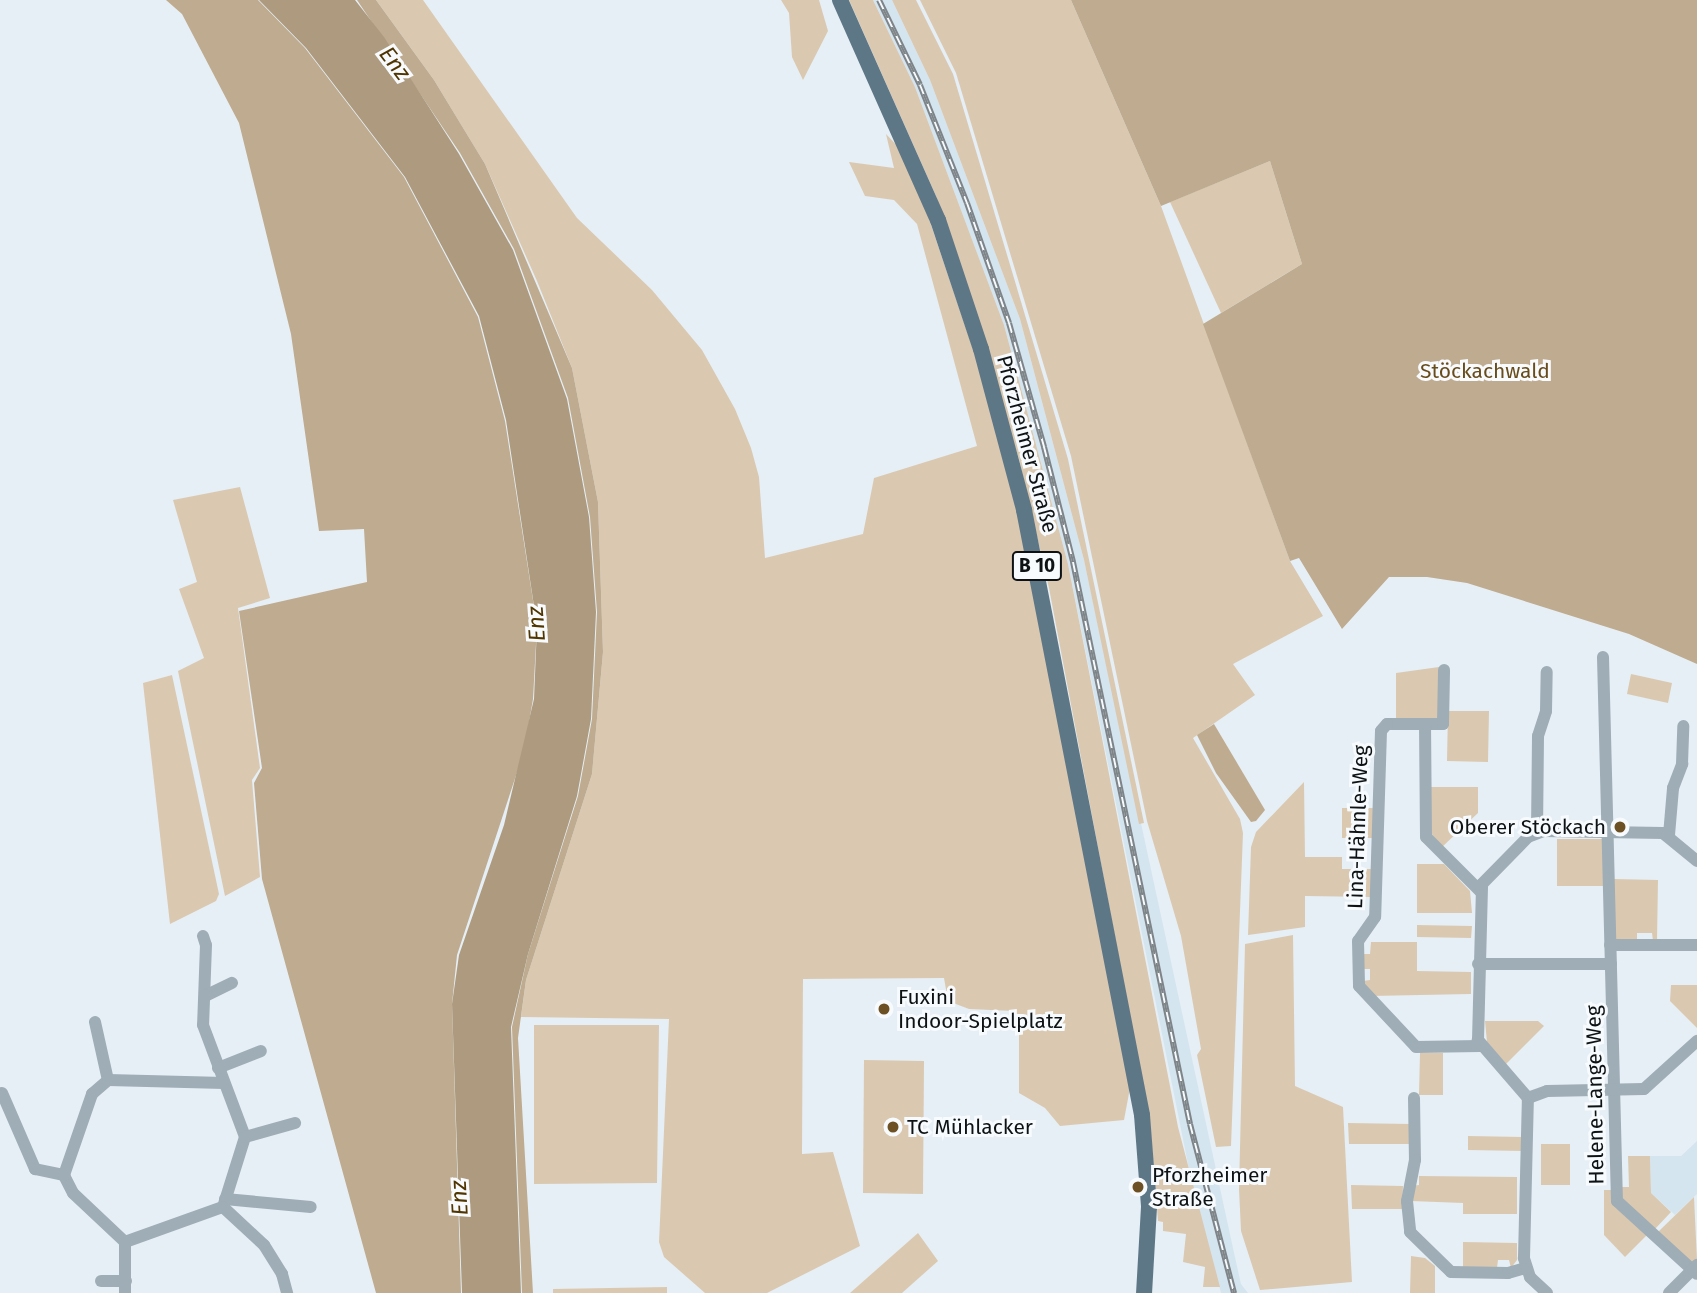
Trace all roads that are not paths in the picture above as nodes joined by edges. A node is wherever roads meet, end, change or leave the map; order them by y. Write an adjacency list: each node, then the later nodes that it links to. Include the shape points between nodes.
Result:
1 (840, 0): 41 (main road, Pforzheimer Straße / B 10, via 937,219 981,349 1024,510 1142,1115 1149,1215)
2 (1603, 657): 8 (street, Helene-Lange-Weg)
3 (1444, 670): 5 (street, via 1443,724)
4 (1547, 672): 7 (street, via 1546,711 1538,736)
5 (1425, 724): 11 (street, via 1426,837); 21 (street, Lina-Hähnle-Weg, via 1387,724 1381,731 1375,917 1358,941 1358,982 1365,997 1416,1048)
6 (1683, 726): 9 (street, via 1682,764 1673,788)
7 (1537, 832): 8 (street); 11 (street, via 1485,879)
8 (1608, 832): 9 (street); 13 (street, Helene-Lange-Weg)
9 (1669, 835): 10 (street)
10 (1697, 861)
11 (1480, 891): 15 (street)
12 (203, 936): 18 (street)
13 (1611, 945): 14 (street); 16 (street, Helene-Lange-Weg)
14 (1697, 945)
15 (1478, 964): 16 (street); 21 (street)
16 (1611, 964): 26 (street, Helene-Lange-Weg)
17 (232, 983): 18 (street)
18 (205, 996): 23 (street, via 203,1025)
19 (95, 1023): 24 (street)
20 (1697, 1041): 26 (street, via 1648,1087)
21 (1480, 1046): 29 (street)
22 (261, 1051): 23 (street)
23 (218, 1068): 25 (street)
24 (108, 1080): 25 (street); 32 (street, via 92,1094)
25 (225, 1083): 31 (street)
26 (1614, 1090): 29 (street, via 1547,1091); 37 (street, Helene-Lange-Weg, via 1617,1201)
27 (2, 1093): 32 (street, via 35,1169)
28 (1414, 1098): 36 (street, via 1415,1160 1407,1185 1409,1232 1451,1272 1508,1273)
29 (1528, 1098): 36 (street)
30 (295, 1124): 31 (street)
31 (245, 1137): 33 (street)
32 (64, 1175): 35 (street, via 73,1193)
33 (224, 1203): 34 (street); 35 (street); 40 (street, via 264,1245 282,1274)
34 (311, 1207)
35 (125, 1242): 39 (street)
36 (1526, 1268): 42 (street)
37 (1695, 1270): 43 (street)
38 (101, 1281): 39 (street)
39 (125, 1287)
40 (287, 1293)
41 (1144, 1293)
42 (1547, 1293)
43 (1669, 1293)

